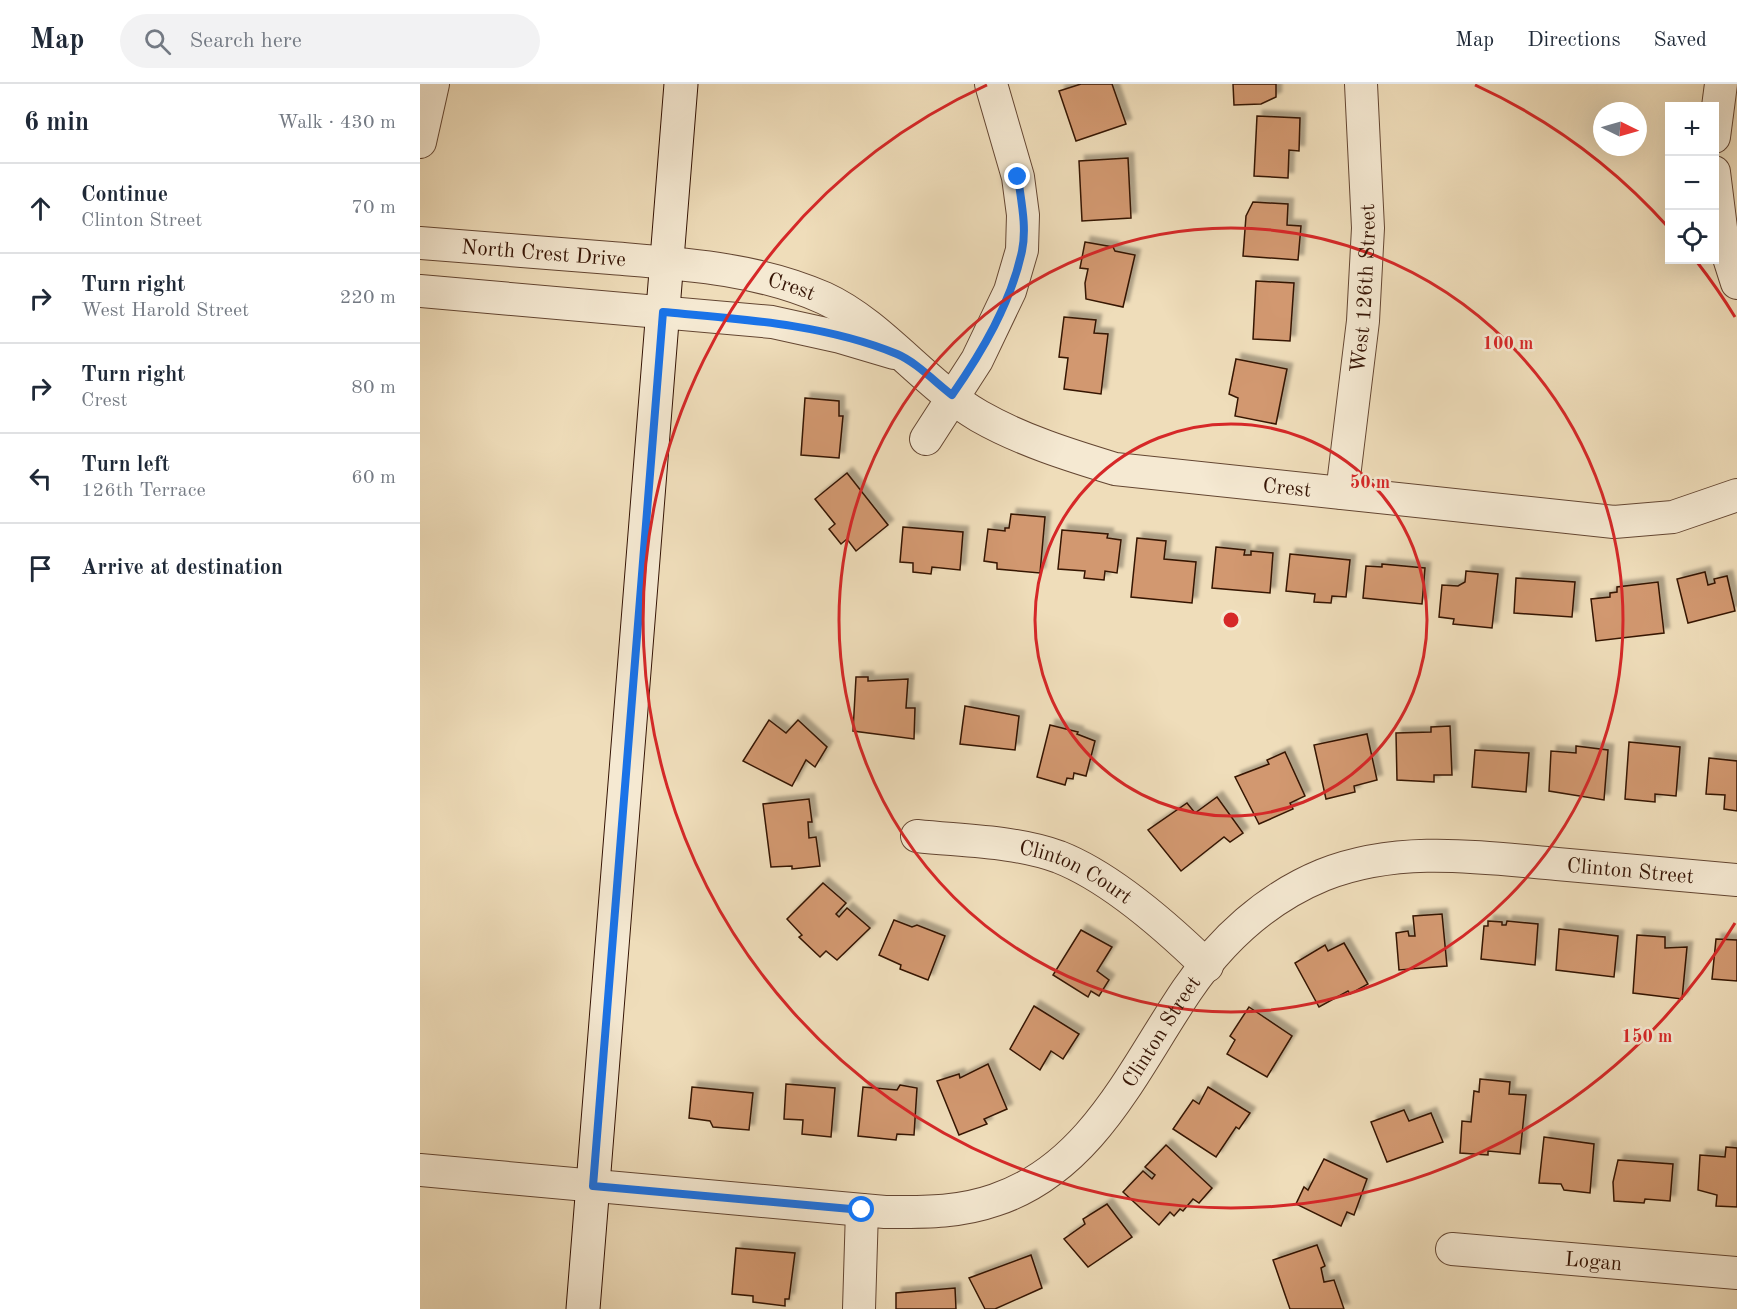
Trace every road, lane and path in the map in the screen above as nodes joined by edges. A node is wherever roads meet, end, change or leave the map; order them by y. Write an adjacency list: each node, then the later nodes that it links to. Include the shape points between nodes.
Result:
1 (433, 84): 7 (street)
2 (681, 84): 10 (main road)
3 (992, 84): 15 (street, via 1018,177 1022,249 1010,291 977,360)
4 (1361, 84): 17 (street, West 126th Street, via 1368,228 1363,321)
5 (1721, 84): 6 (street)
6 (1719, 102)
7 (420, 142)
8 (1719, 210): 11 (street, via 1722,236)
9 (420, 243): 10 (street, North Crest Drive)
10 (667, 263): 13 (main road); 14 (street, Crest, via 773,278 826,299 863,321)
11 (1737, 283)
12 (420, 291): 13 (street)
13 (663, 312): 14 (street, Crest, via 772,322); 23 (main road)
14 (899, 354): 15 (street, Crest)
15 (952, 395): 16 (street); 17 (street, Crest, via 979,416 1059,452 1115,468)
16 (926, 439)
17 (1342, 493): 18 (street, Crest, via 1614,522 1673,517)
18 (1737, 495)
19 (917, 836): 21 (street, Clinton Court, via 1003,844 1058,857 1094,874)
20 (1737, 880): 21 (street, Clinton Street, via 1464,856 1367,862 1323,875 1271,902 1240,927)
21 (1207, 966): 24 (street, Clinton Street, via 1189,987 1104,1120 1064,1160 996,1200 957,1210)
22 (420, 1170): 23 (street, Clinton Street)
23 (593, 1186): 24 (street, Clinton Street); 27 (main road)
24 (862, 1210): 28 (street)
25 (1452, 1249): 26 (street, Logan)
26 (1737, 1274)
27 (583, 1309)
28 (859, 1309)

